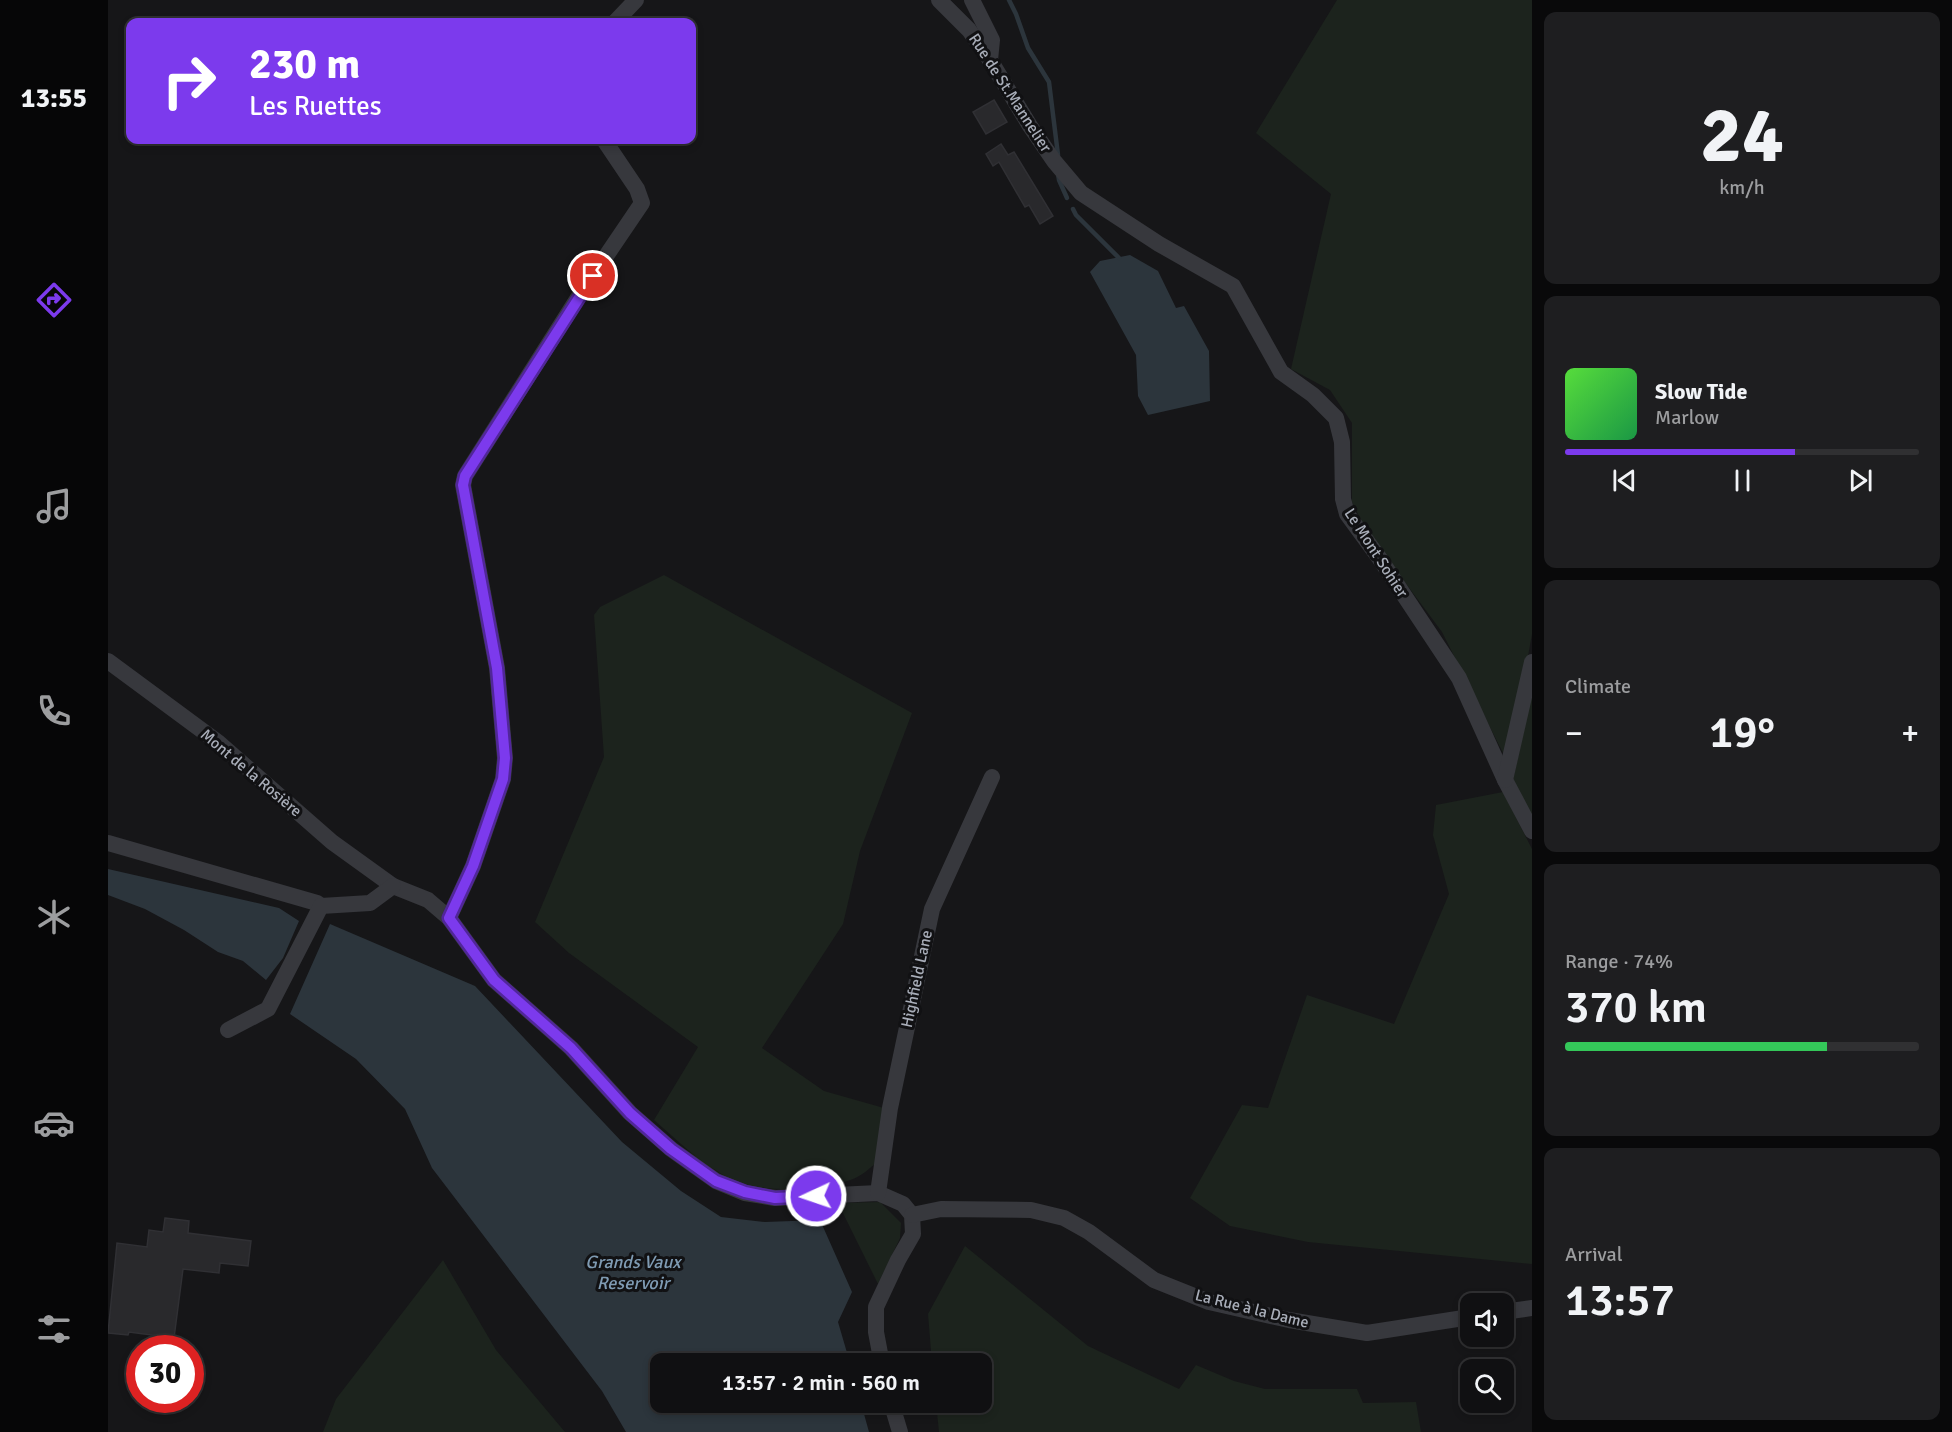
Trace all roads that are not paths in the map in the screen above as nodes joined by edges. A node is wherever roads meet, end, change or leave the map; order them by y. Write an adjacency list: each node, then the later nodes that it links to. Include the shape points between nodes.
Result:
1 (636, 0): 4 (street)
2 (939, 0): 5 (street, Rue de St.Mannelier, via 969,30)
3 (972, 0): 5 (street, via 992,40)
4 (619, 18)
5 (990, 60): 7 (street, Rue de St.Mannelier)
6 (607, 144): 16 (street, via 637,189 642,204 515,395 463,485 497,668 505,758 503,779 473,866)
7 (1054, 161): 11 (street, Le Mont Sohier, via 1081,193 1233,286 1281,372 1336,418 1342,442 1347,514 1459,678)
8 (108, 661): 14 (street, Mont de la Rosière, via 219,743 332,842)
9 (1532, 662): 11 (street)
10 (992, 777): 18 (street, Highfield Lane, via 932,909 890,1108)
11 (1505, 780): 12 (street, Le Mont Sohier)
12 (1532, 831)
13 (108, 843): 15 (street)
14 (393, 886): 15 (street, via 370,903); 16 (street, Mont de la Rosière, via 428,900)
15 (321, 906): 17 (street, via 268,1009)
16 (449, 918): 18 (street, Mont de la Rosière, via 494,980 571,1048 630,1113 716,1181 775,1198)
17 (228, 1030)
18 (878, 1192): 19 (street, via 903,1204)
19 (912, 1215): 22 (street, La Rue à la Dame, via 941,1209 1031,1210 1064,1218 1154,1280 1209,1302 1288,1320 1366,1333); 23 (street, via 913,1234 876,1307)
20 (1532, 1308): 21 (street)
21 (1514, 1310)
22 (1460, 1319)
23 (880, 1353)
24 (894, 1413): 25 (street)
25 (900, 1432)

